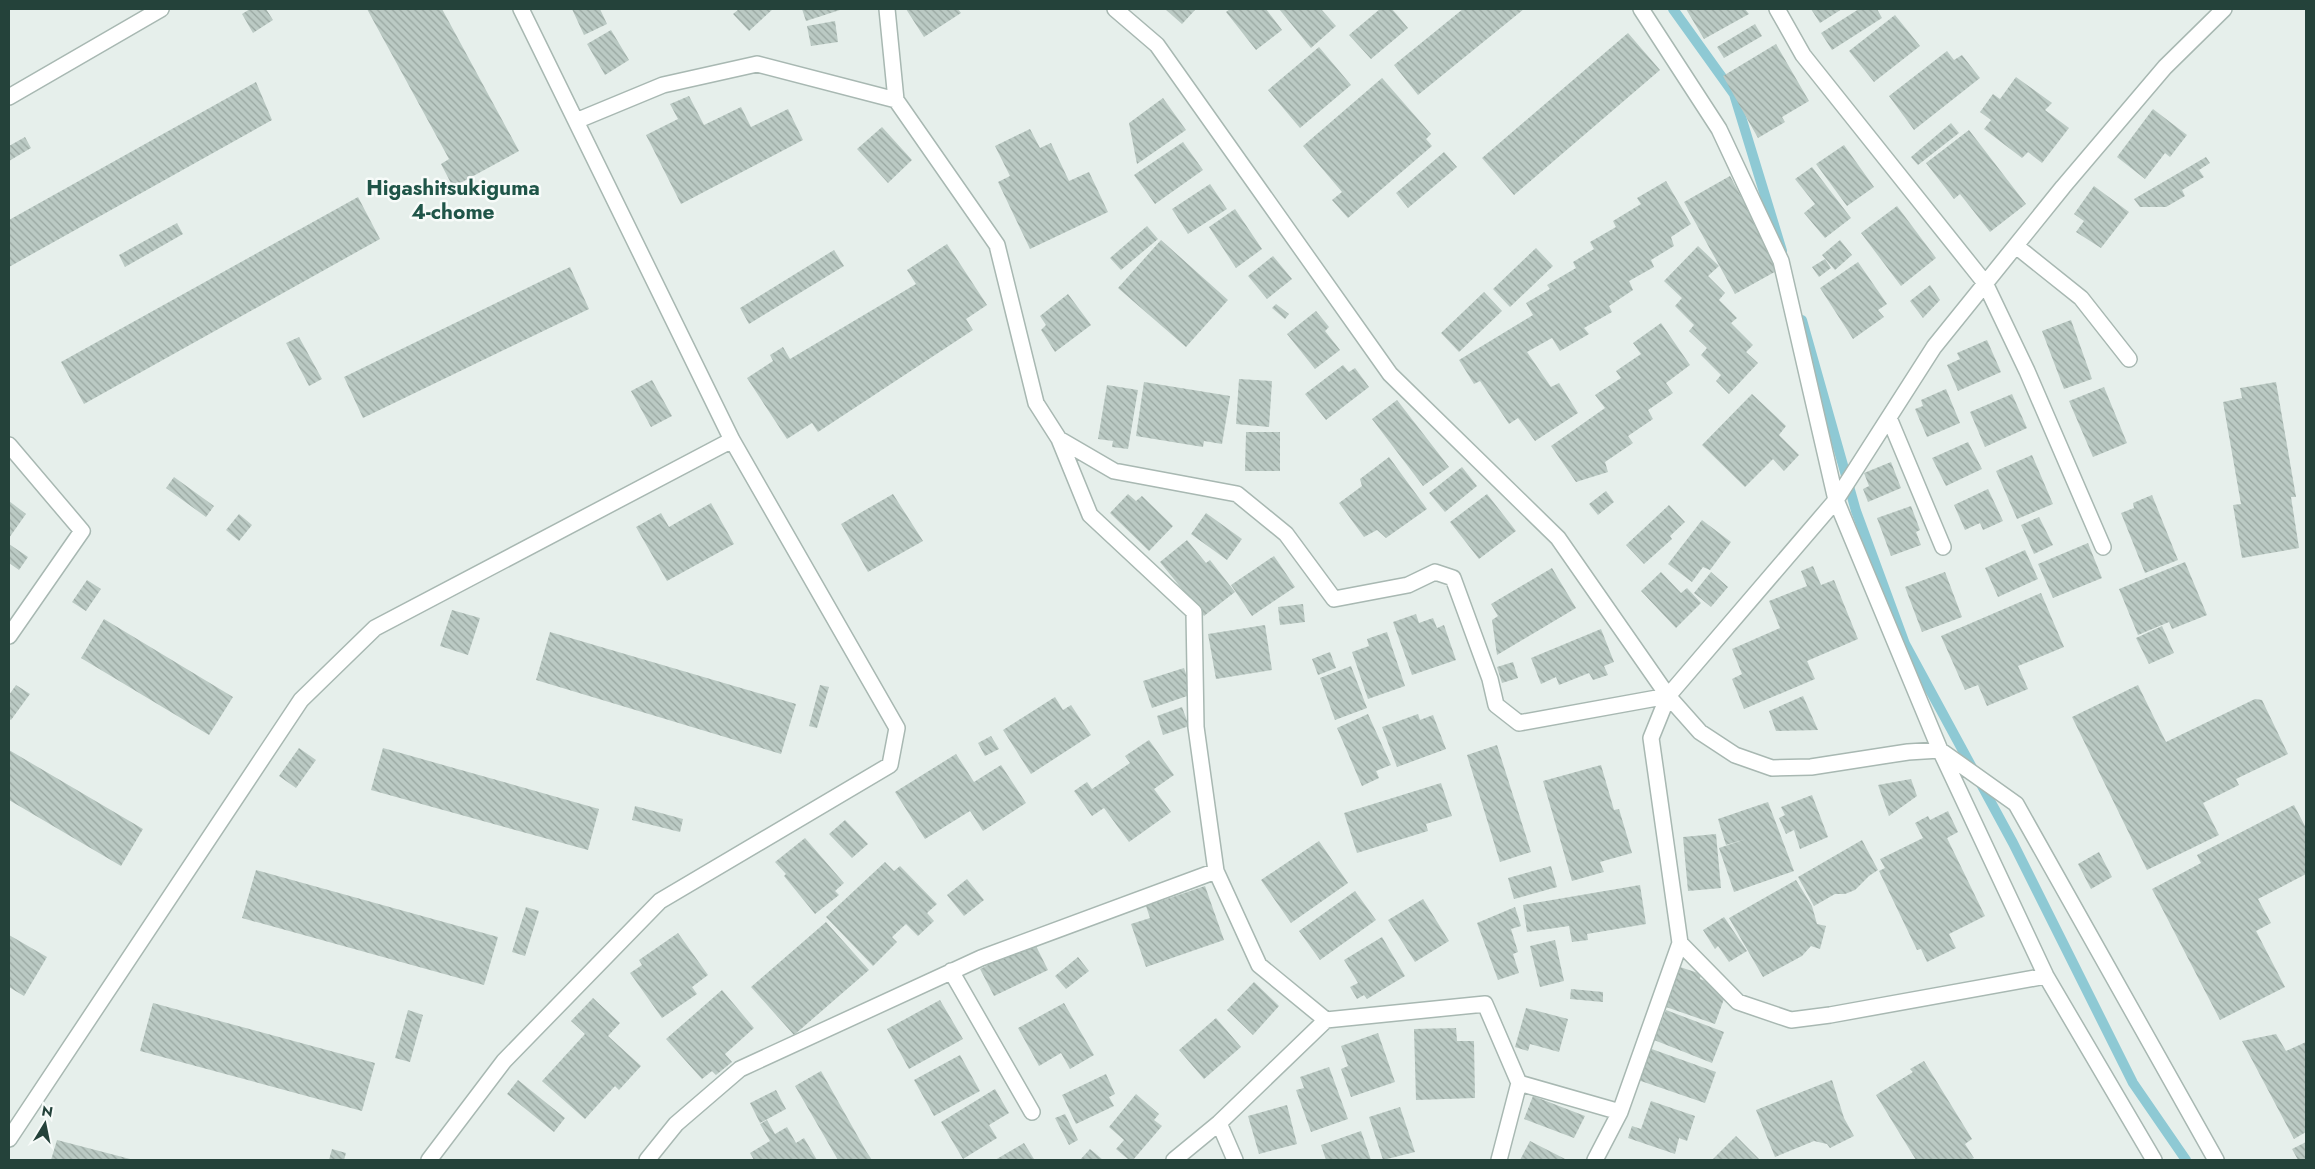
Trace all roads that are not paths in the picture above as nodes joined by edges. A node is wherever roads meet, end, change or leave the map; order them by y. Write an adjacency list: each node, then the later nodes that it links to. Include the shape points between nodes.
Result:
1 (161, 9): 8 (street)
2 (521, 9): 10 (street)
3 (887, 9): 9 (street)
4 (1115, 9): 22 (street, via 1157,45 1390,374 1558,538)
5 (1641, 9): 18 (street, via 1719,129 1781,260)
6 (1777, 9): 12 (street, via 1803,54)
7 (2224, 9): 11 (street, via 2165,67)
8 (9, 97)
9 (896, 100): 10 (street, via 757,64 663,85); 15 (street, via 997,245 1036,403)
10 (576, 121): 16 (street)
11 (2016, 246): 12 (street); 13 (street, via 2080,298)
12 (1985, 283): 14 (street, via 1934,346); 20 (street)
13 (2129, 359)
14 (1889, 418): 18 (street); 19 (street)
15 (1059, 439): 22 (street, via 1114,471 1237,494 1286,534 1334,599 1408,585 1435,572 1453,578 1496,705 1519,723); 24 (street, via 1090,515 1194,612 1196,727)
16 (732, 440): 33 (street, via 375,628 301,700); 36 (street, via 897,728 890,765 660,901 504,1060)
17 (9, 445): 21 (street, via 82,531)
18 (1836, 500): 22 (street); 23 (street)
19 (1943, 546)
20 (2104, 547)
21 (9, 636)
22 (1668, 696): 23 (street, via 1707,737 1734,755 1772,768 1811,767); 25 (street, via 1651,738)
23 (1940, 750): 27 (street); 34 (street, via 2016,804)
24 (1216, 871): 26 (street); 28 (street, via 1260,965)
25 (1680, 943): 27 (street, via 1738,1002 1791,1020 1830,1016); 31 (street)
26 (952, 971): 30 (street); 37 (street, via 740,1069 676,1124)
27 (2046, 976): 41 (street)
28 (1326, 1020): 29 (street, via 1485,1004); 32 (street)
29 (1519, 1083): 31 (street); 35 (street)
30 (1032, 1112)
31 (1620, 1112): 40 (street)
32 (1219, 1124): 38 (street); 39 (street)
33 (9, 1139)
34 (2211, 1158)
35 (1497, 1159)
36 (429, 1160)
37 (647, 1160)
38 (1174, 1160)
39 (1234, 1160)
40 (1595, 1160)
41 (2154, 1160)

